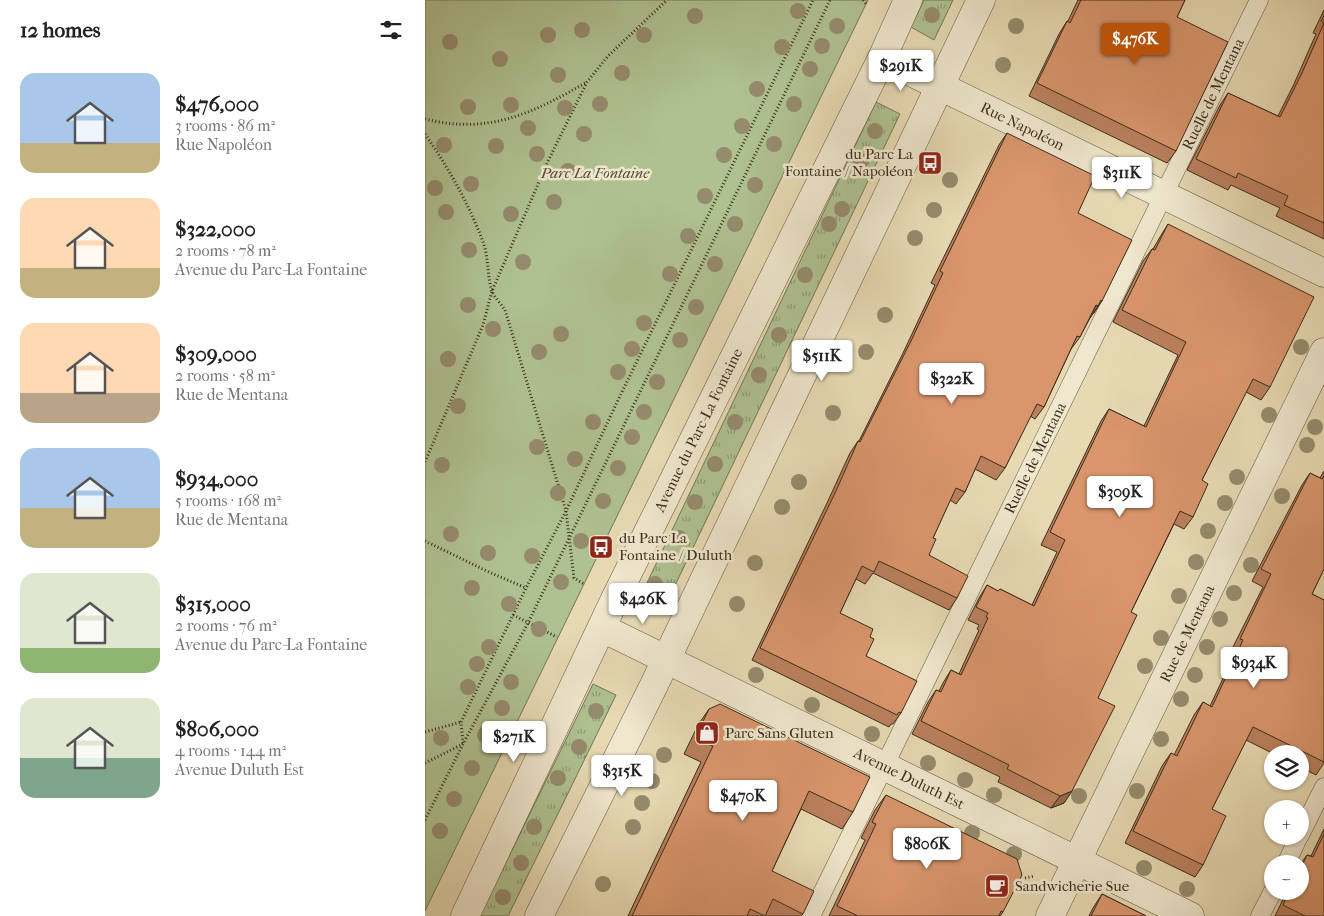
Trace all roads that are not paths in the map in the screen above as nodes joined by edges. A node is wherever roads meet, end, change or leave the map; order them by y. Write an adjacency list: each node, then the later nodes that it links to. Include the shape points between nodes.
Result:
1 (908, 0): 4 (street, Avenue du Parc-La Fontaine)
2 (981, 0): 5 (street)
3 (1259, 0): 6 (lane, Ruelle de Mentana)
4 (882, 58): 5 (street, Rue Napoléon); 9 (street, Avenue du Parc-La Fontaine)
5 (939, 86): 6 (street, Rue Napoléon); 10 (street)
6 (1164, 196): 7 (street, Rue Napoléon); 11 (lane, Ruelle de Mentana)
7 (1324, 273)
8 (1324, 352): 14 (street, Rue de Mentana)
9 (602, 628): 10 (street, Avenue Duluth Est); 16 (street, Avenue du Parc-La Fontaine)
10 (666, 660): 11 (street, Avenue Duluth Est); 17 (street)
11 (883, 767): 14 (street, Avenue Duluth Est); 18 (lane, Ruelle de Mentana)
12 (1324, 787): 13 (lane)
13 (1309, 818)
14 (1077, 861): 19 (street, Rue de Mentana); 20 (street, Avenue Duluth Est)
15 (1268, 900): 21 (lane)
16 (465, 916)
17 (539, 916)
18 (811, 916)
19 (1050, 916)
20 (1190, 916)
21 (1260, 916)

